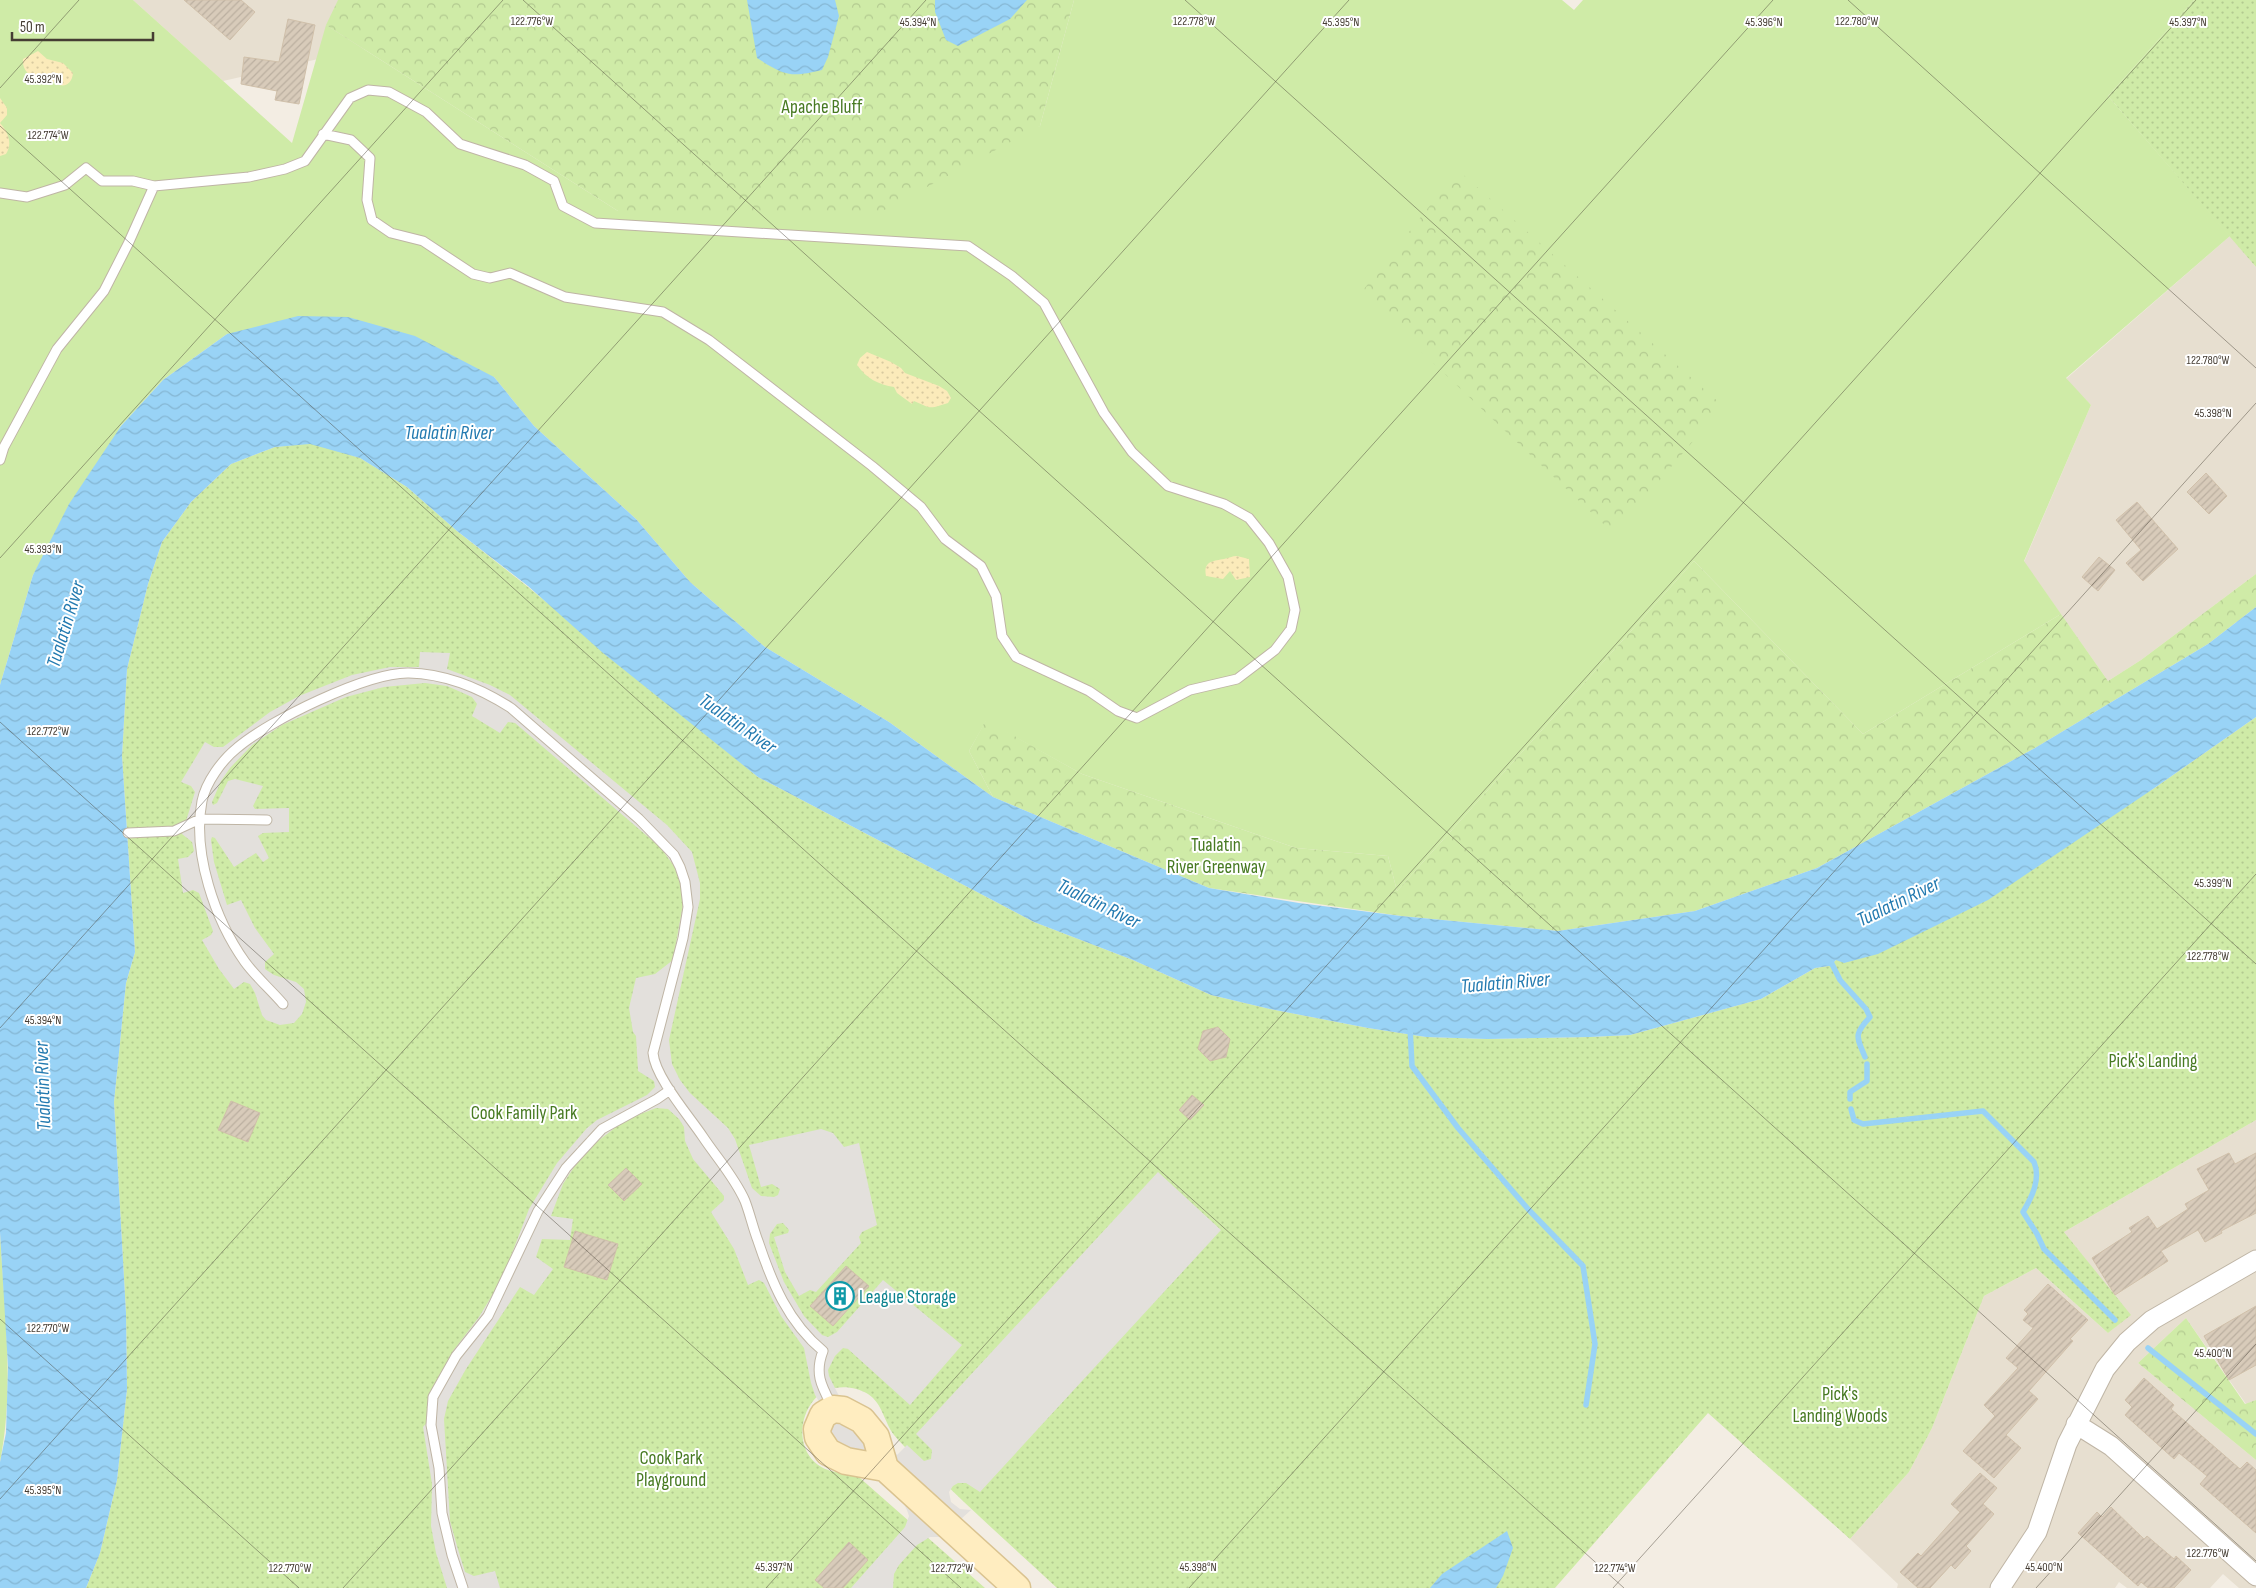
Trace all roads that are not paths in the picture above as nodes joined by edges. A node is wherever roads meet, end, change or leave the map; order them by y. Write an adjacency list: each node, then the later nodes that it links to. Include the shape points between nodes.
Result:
1 (323, 134): 1 (lane, via 350,98 368,90 388,92 426,112 460,144 524,165 554,182 563,206 595,223 968,246 1044,303 1104,413 1132,452 1168,486 1224,504 1249,518 1269,543 1288,577 1296,610 1291,630 1275,650 1236,679 1190,690 1137,718 1118,711 1089,691 1016,657 1002,636 996,596 981,566 946,539 921,507 879,472 709,340 663,312 565,297 510,274 490,278 473,274 423,241 391,234 372,220 367,200 370,158 351,140); 2 (lane, via 305,160 285,169 249,177)
2 (154, 186): 3 (lane, via 133,181 102,181 86,168 66,185 27,197); 4 (lane, via 104,291 57,349)
3 (0, 193)
4 (0, 460)
5 (200, 819): 6 (lane); 7 (lane, via 174,831); 8 (lane, via 203,864 222,925 246,964); 9 (lane, via 202,799 210,781 236,748 267,727 340,691 390,674 408,673 462,683 496,698 639,819 674,855 680,867 688,906 654,1053 654,1064)
6 (267, 820)
7 (128, 833)
8 (283, 1004)
9 (670, 1090): 11 (lane, via 745,1201 767,1268 790,1316 822,1351 819,1379); 15 (lane, via 602,1129 566,1168 538,1210 488,1316 456,1356 433,1396 431,1425 439,1468 442,1513)
10 (2256, 1260): 12 (street, via 2152,1320 2127,1342 2105,1369)
11 (833, 1409): 13 (street, via 852,1414 870,1428 880,1445); 13 (street, via 823,1415 818,1428 818,1437 828,1452 846,1461)
12 (2076, 1424): 14 (street, via 2111,1446); 17 (street, via 2037,1532)
13 (885, 1468): 16 (street)
14 (2256, 1576)
15 (462, 1588)
16 (1017, 1588)
17 (2000, 1588)

